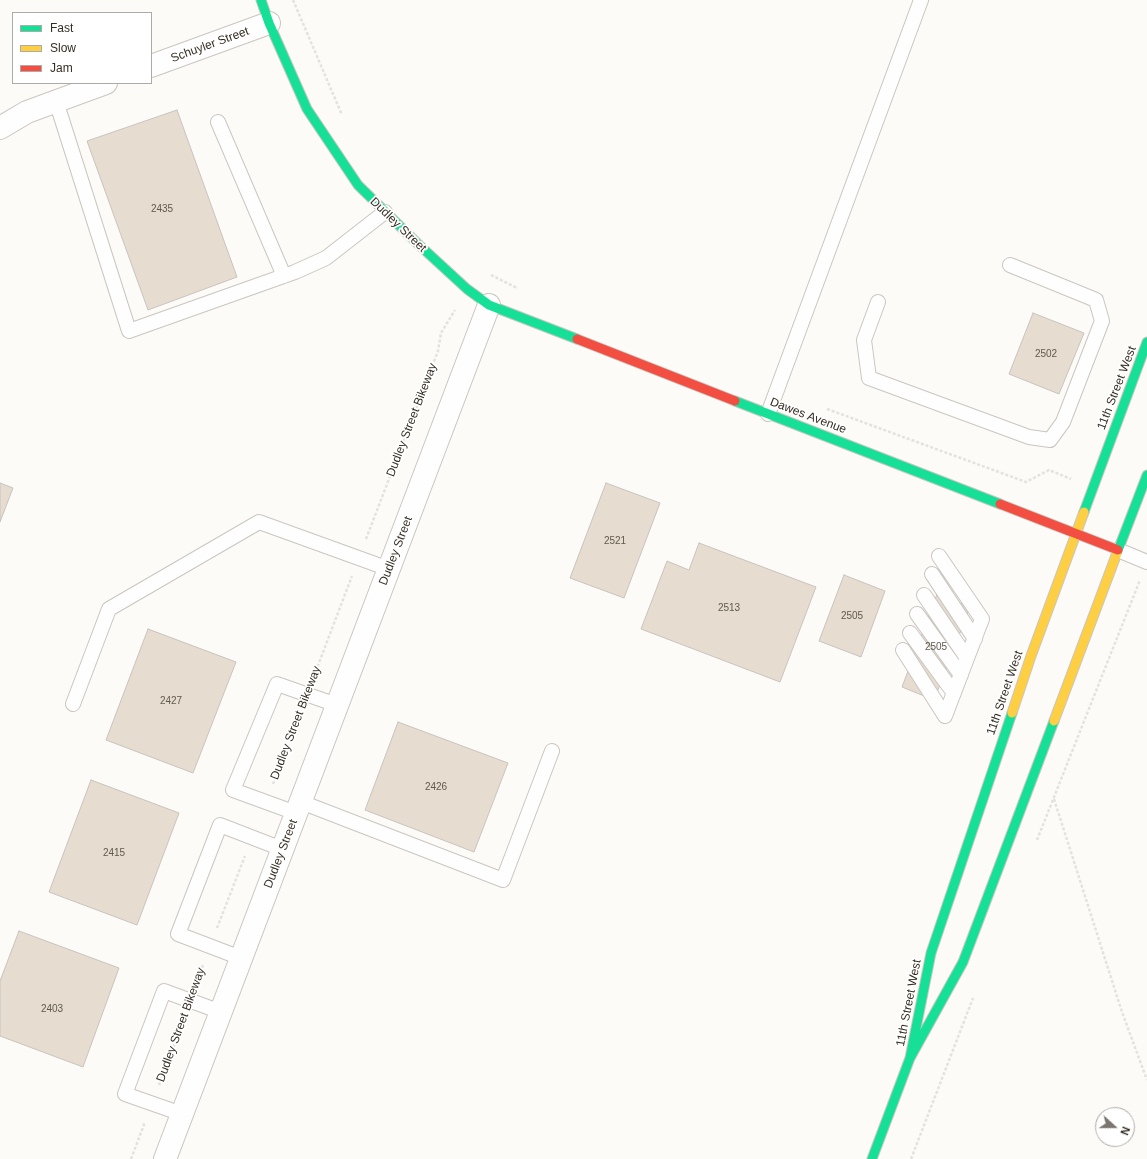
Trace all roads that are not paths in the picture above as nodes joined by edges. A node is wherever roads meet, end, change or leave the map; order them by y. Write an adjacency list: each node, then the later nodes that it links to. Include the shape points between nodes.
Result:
1 (260, 0): 3 (main road, Dudley Street)
2 (921, 0): 15 (lane)
3 (269, 23): 4 (street, Schuyler Street); 9 (main road, Dudley Street, via 307,109 358,185)
4 (152, 66)
5 (103, 84): 6 (street)
6 (56, 101): 8 (street, via 27,112); 11 (lane, via 130,331)
7 (218, 122): 11 (lane)
8 (0, 128)
9 (385, 212): 11 (lane, via 326,258); 13 (main road, Dudley Street, via 467,289)
10 (1010, 265): 12 (lane, via 1096,300 1102,322 1063,422 1050,440 1029,438 869,378 864,340)
11 (284, 276)
12 (878, 302)
13 (489, 305): 15 (main road, Dawes Avenue); 21 (street, Dudley Street)
14 (1147, 342): 17 (main road, 11th Street West)
15 (768, 414): 17 (main road, Dawes Avenue)
16 (1147, 475): 18 (main road, 11th Street West)
17 (1076, 533): 18 (main road, Dawes Avenue); 38 (main road, 11th Street West, via 1030,656 930,953)
18 (1118, 550): 20 (lane); 38 (main road, 11th Street West, via 963,962)
19 (939, 556): 26 (lane, via 982,619)
20 (1147, 562)
21 (389, 569): 31 (lane, via 259,522 109,609); 32 (street, Dudley Street)
22 (932, 574): 26 (lane)
23 (924, 595): 28 (lane)
24 (917, 614): 29 (lane)
25 (910, 633): 30 (lane)
26 (975, 639): 28 (lane)
27 (903, 650): 30 (lane, via 945,716)
28 (968, 658): 29 (lane)
29 (961, 676): 30 (lane)
30 (954, 693)
31 (73, 704)
32 (337, 706): 34 (street, Dudley Street); 34 (lane, via 277,684 233,790 266,802)
33 (552, 751): 34 (lane, via 503,880)
34 (298, 808): 35 (street, Dudley Street)
35 (282, 849): 36 (street, Dudley Street); 36 (lane, via 220,825 178,934)
36 (241, 958): 37 (street, Dudley Street)
37 (221, 1012): 39 (street, Dudley Street); 39 (lane, via 164,991 125,1094)
38 (910, 1058): 41 (main road, 11th Street West)
39 (182, 1114): 40 (street, Dudley Street)
40 (165, 1159)
41 (872, 1159)

